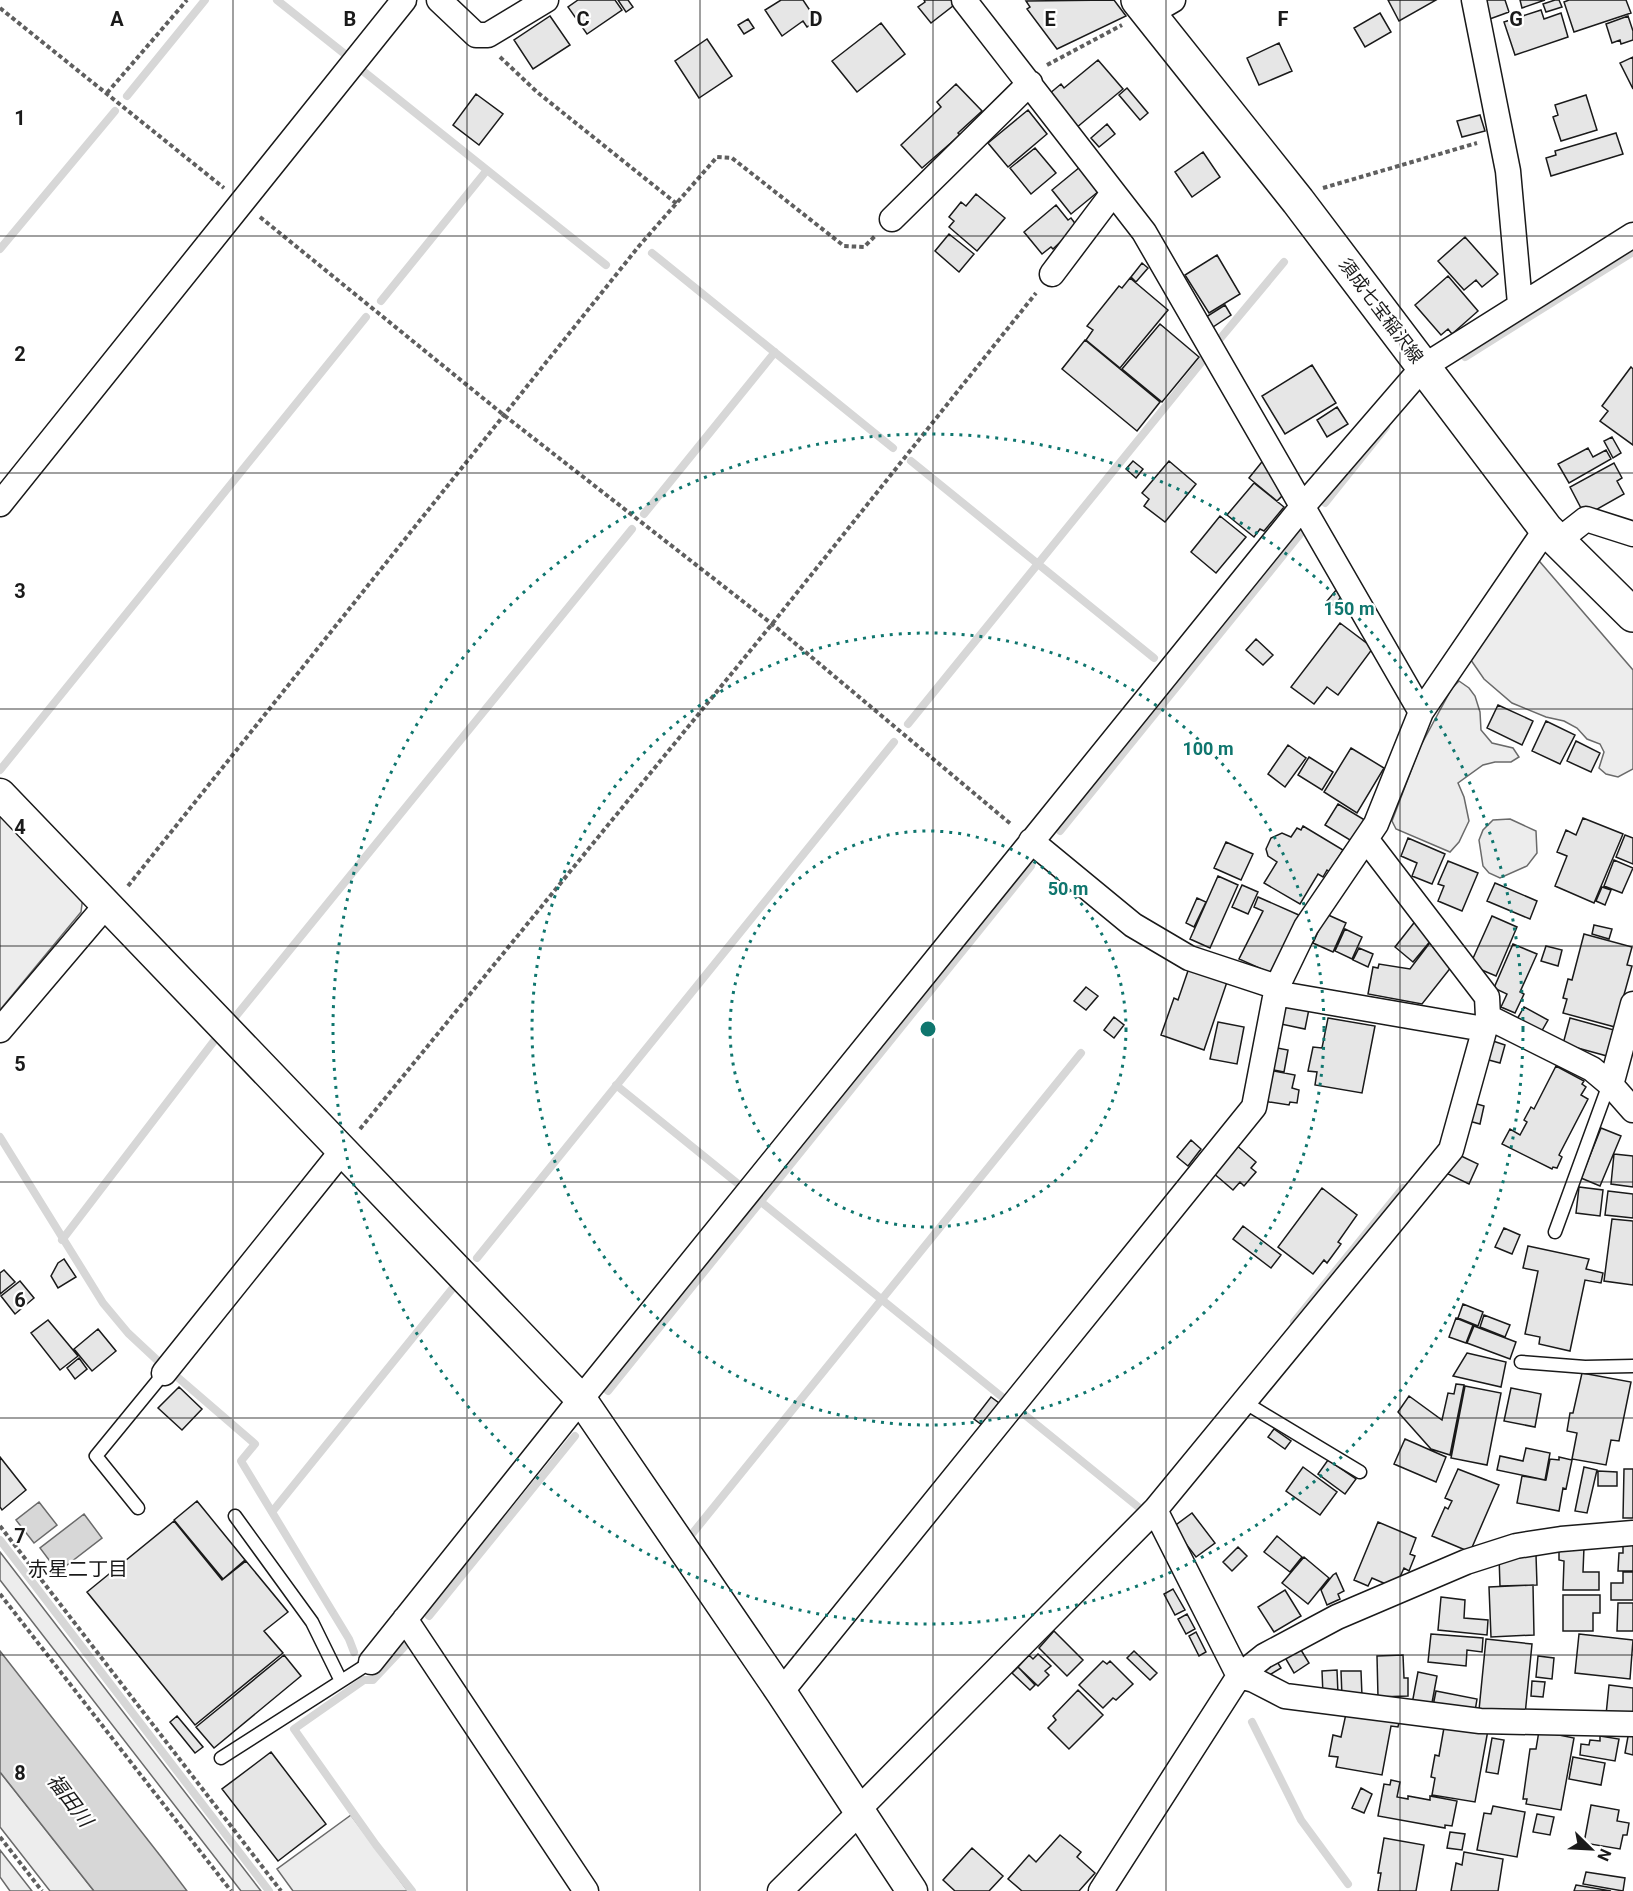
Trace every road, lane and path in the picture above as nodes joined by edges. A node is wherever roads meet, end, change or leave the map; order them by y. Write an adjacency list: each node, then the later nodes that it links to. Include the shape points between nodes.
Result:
1 (187, 0): 11 (path)
2 (404, 0): 15 (street)
3 (439, 0): 9 (street)
4 (546, 0): 9 (street, via 488,36)
5 (964, 0): 10 (street)
6 (1474, 0): 12 (street)
7 (1152, 7): 10 (path); 14 (main road, 須成七宝稲沢線)
8 (0, 8): 11 (path)
9 (476, 35): 16 (path, via 537,92)
10 (1027, 80): 13 (street); 17 (street)
11 (107, 93): 15 (path)
12 (1501, 136): 14 (path, via 1324,187); 20 (street, via 1508,171)
13 (1113, 194): 19 (street); 24 (street, via 1144,232)
14 (1298, 201): 21 (main road, 須成七宝稲沢線)
15 (241, 202): 22 (path); 23 (street)
16 (677, 204): 17 (path, via 717,157 732,158 844,246 864,247); 22 (path, via 639,246)
17 (892, 219)
18 (1633, 235): 20 (street)
19 (1052, 274): 28 (path)
20 (1520, 304): 21 (street)
21 (1423, 367): 24 (street); 26 (main road, 須成七宝稲沢線)
22 (505, 416): 28 (path); 33 (path)
23 (0, 504)
24 (1303, 506): 29 (street); 32 (street)
25 (1633, 534): 26 (street, via 1586,519)
26 (1552, 535): 27 (main road, 須成七宝稲沢線); 29 (street)
27 (1633, 615)
28 (772, 624): 32 (path); 40 (path)
29 (1420, 712): 31 (street, via 1376,824)
30 (0, 794): 33 (street)
31 (1366, 839): 34 (street, via 1306,927); 36 (street, via 1487,997)
32 (1031, 841): 34 (street, via 1133,926 1189,958); 45 (street)
33 (109, 906): 37 (street); 40 (street)
34 (1276, 990): 36 (street); 58 (street, via 1254,1107)
35 (1633, 1004): 38 (street)
36 (1486, 1023): 38 (street); 46 (street, via 1451,1150)
37 (0, 1030)
38 (1617, 1076): 39 (street); 41 (lane)
39 (1633, 1110)
40 (342, 1151): 44 (street); 45 (street)
41 (1554, 1232)
42 (1521, 1362): 43 (lane)
43 (1633, 1366)
44 (165, 1373): 48 (lane, via 96,1456)
45 (581, 1399): 54 (street); 58 (street)
46 (1244, 1402): 47 (lane); 49 (street)
47 (1360, 1472)
48 (138, 1508)
49 (1155, 1510): 56 (street); 61 (street)
50 (235, 1516): 57 (lane, via 312,1622)
51 (0, 1526): 65 (path)
52 (1633, 1533): 56 (street, via 1516,1546 1466,1562 1337,1617 1264,1656)
53 (0, 1594): 64 (path)
54 (405, 1619): 55 (street); 66 (street)
55 (371, 1662): 57 (lane)
56 (1239, 1676): 59 (street, via 1285,1696 1480,1722); 69 (street)
57 (341, 1681): 60 (lane)
58 (781, 1692): 61 (street)
59 (1633, 1724)
60 (220, 1758)
61 (859, 1811): 67 (street); 68 (street)
62 (0, 1837): 63 (path)
63 (42, 1891)
64 (231, 1891)
65 (281, 1891)
66 (585, 1891)
67 (780, 1891)
68 (912, 1891)
69 (1101, 1891)

